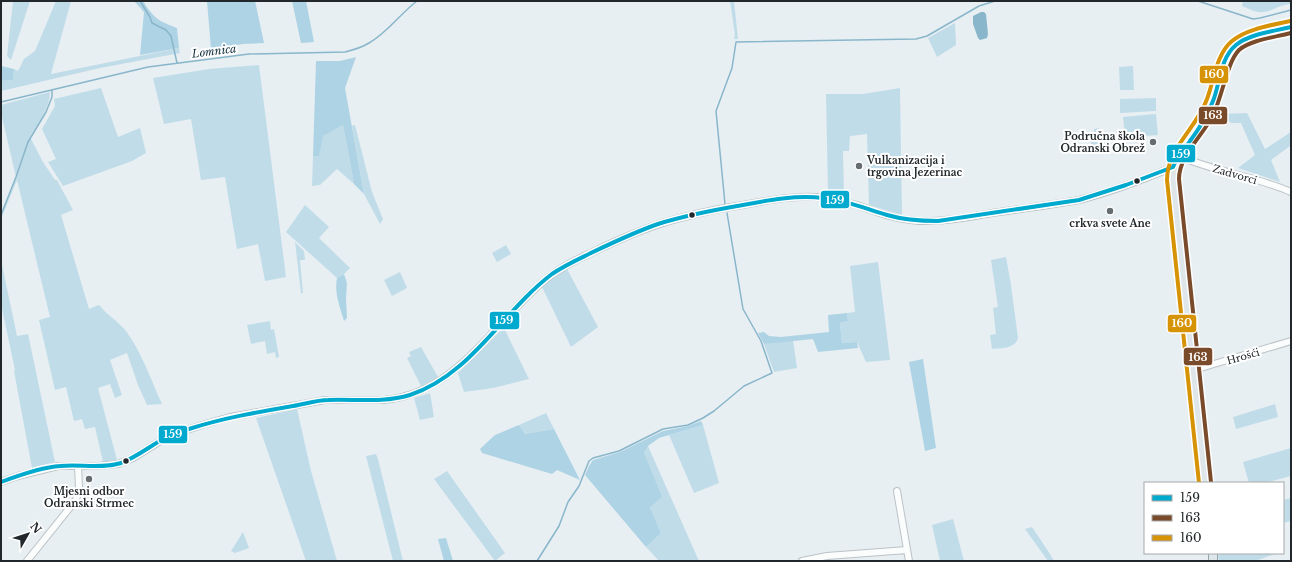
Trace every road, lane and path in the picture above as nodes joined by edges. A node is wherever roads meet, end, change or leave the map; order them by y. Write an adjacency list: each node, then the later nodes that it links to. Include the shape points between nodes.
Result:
1 (1291, 27): 2 (main road, via 1237,43 1226,59 1209,111)
2 (1179, 156): 3 (main road); 4 (street, Zadvorci)
3 (1173, 167): 6 (main road); 7 (street, via 1116,190 1079,200 944,220 903,220 839,200 820,198 760,201 684,217 636,232 557,271 541,283 451,374 412,395 393,400 325,400 230,417 165,438 123,463)
4 (1291, 192)
5 (1291, 341): 6 (street, Hrošći)
6 (1194, 370): 9 (main road)
7 (78, 466): 8 (street, via 49,467); 12 (street, via 79,488 76,500)
8 (1, 482)
9 (1206, 482)
10 (897, 492): 11 (street)
11 (907, 550): 13 (street, via 827,556); 14 (street)
12 (27, 561)
13 (802, 561)
14 (909, 561)

